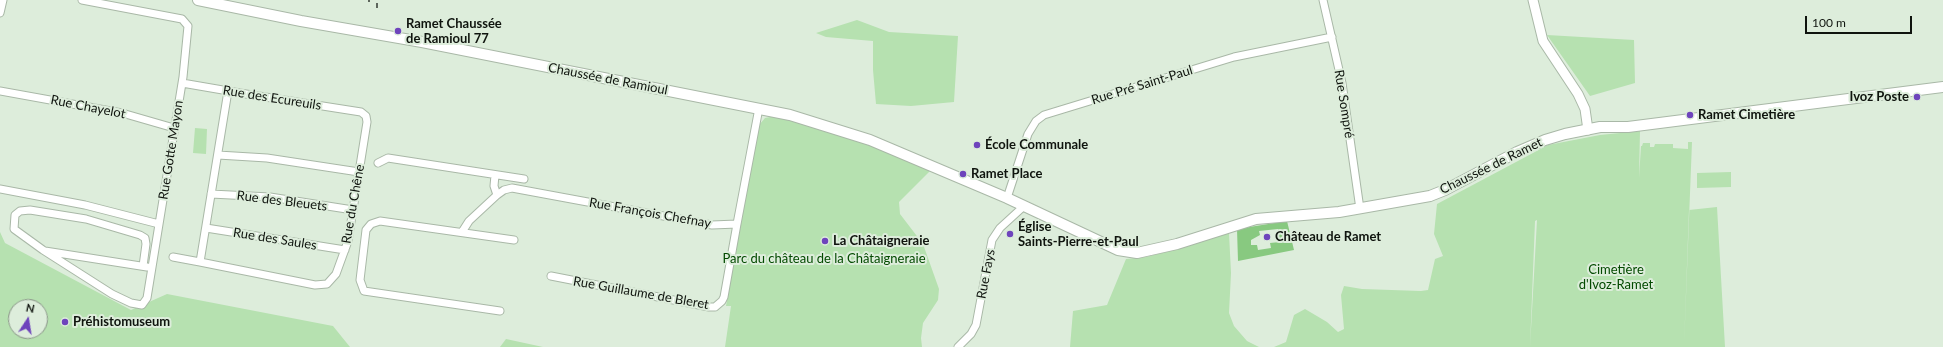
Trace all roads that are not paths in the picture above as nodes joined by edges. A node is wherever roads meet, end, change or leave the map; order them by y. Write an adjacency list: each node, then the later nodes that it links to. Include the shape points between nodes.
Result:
1 (3, 0): 6 (street)
2 (82, 0): 8 (street, Rue Gotte Mayon, via 182,20 188,26 189,32)
3 (198, 0): 12 (main road, Chaussée de Ramioul)
4 (1323, 0): 7 (street, Rue Sompré)
5 (1533, 0): 15 (street, via 1542,41 1578,94 1585,109)
6 (0, 13)
7 (1332, 38): 24 (street, Rue Pré Saint-Paul, via 1234,57 1044,115 1028,134); 26 (street, Rue Sompré, via 1342,83)
8 (182, 83): 11 (street, Rue des Ecureuils); 14 (street, Rue Gotte Mayon)
9 (1943, 87): 15 (main road, Chaussée de Ramet, via 1721,116)
10 (0, 91): 14 (street, Rue Chayelot, via 122,113)
11 (228, 91): 13 (street, Rue des Ecureuils); 16 (street)
12 (759, 108): 24 (main road, Chaussée de Ramioul, via 852,133); 29 (street)
13 (361, 112): 18 (street, Rue du Chêne, via 367,119)
14 (174, 128): 28 (street, Rue Gotte Mayon)
15 (1588, 130): 26 (main road, Chaussée de Ramet, via 1540,142 1430,196)
16 (218, 155): 18 (street, via 273,158); 22 (street)
17 (378, 163): 19 (street, via 388,158)
18 (359, 172): 27 (street, Rue du Chêne)
19 (495, 175): 20 (street); 23 (street, via 494,186)
20 (524, 179)
21 (0, 189): 28 (street, via 85,204)
22 (211, 194): 27 (street, Rue des Bleuets, via 270,197); 30 (street)
23 (497, 195): 29 (street, Rue François Chefnay, via 504,190 516,188 712,225); 31 (street, Rue François Chefnay, via 468,221)
24 (1006, 198): 25 (main road)
25 (1024, 206): 26 (main road, Chaussée de Ramet, via 1118,250 1138,253 1184,242 1256,219 1325,214); 41 (street, Rue Fays, via 1000,228 992,240 976,325)
26 (1360, 208)
27 (353, 210): 34 (street, Rue du Chêne)
28 (159, 224): 38 (street, Rue Gotte Mayon)
29 (737, 224): 39 (street, Rue Guillaume de Bleret, via 724,297 715,307)
30 (206, 228): 34 (street, Rue des Saules); 36 (street)
31 (462, 232): 32 (street); 40 (street, via 380,222 371,224 366,230 361,287 367,293)
32 (514, 240)
33 (42, 250): 37 (street); 37 (street, via 14,229 15,215 20,211 30,210 86,219 140,235 145,238 146,244); 38 (street, Rue Gotte Mayon, via 131,303 142,304 148,298)
34 (345, 250): 36 (street, Rue du Chêne, via 336,274 327,284 321,285)
35 (173, 257): 36 (street, Rue du Chêne)
36 (200, 262)
37 (143, 266): 38 (street)
38 (153, 270)
39 (550, 276)
40 (500, 311)
41 (963, 346)

